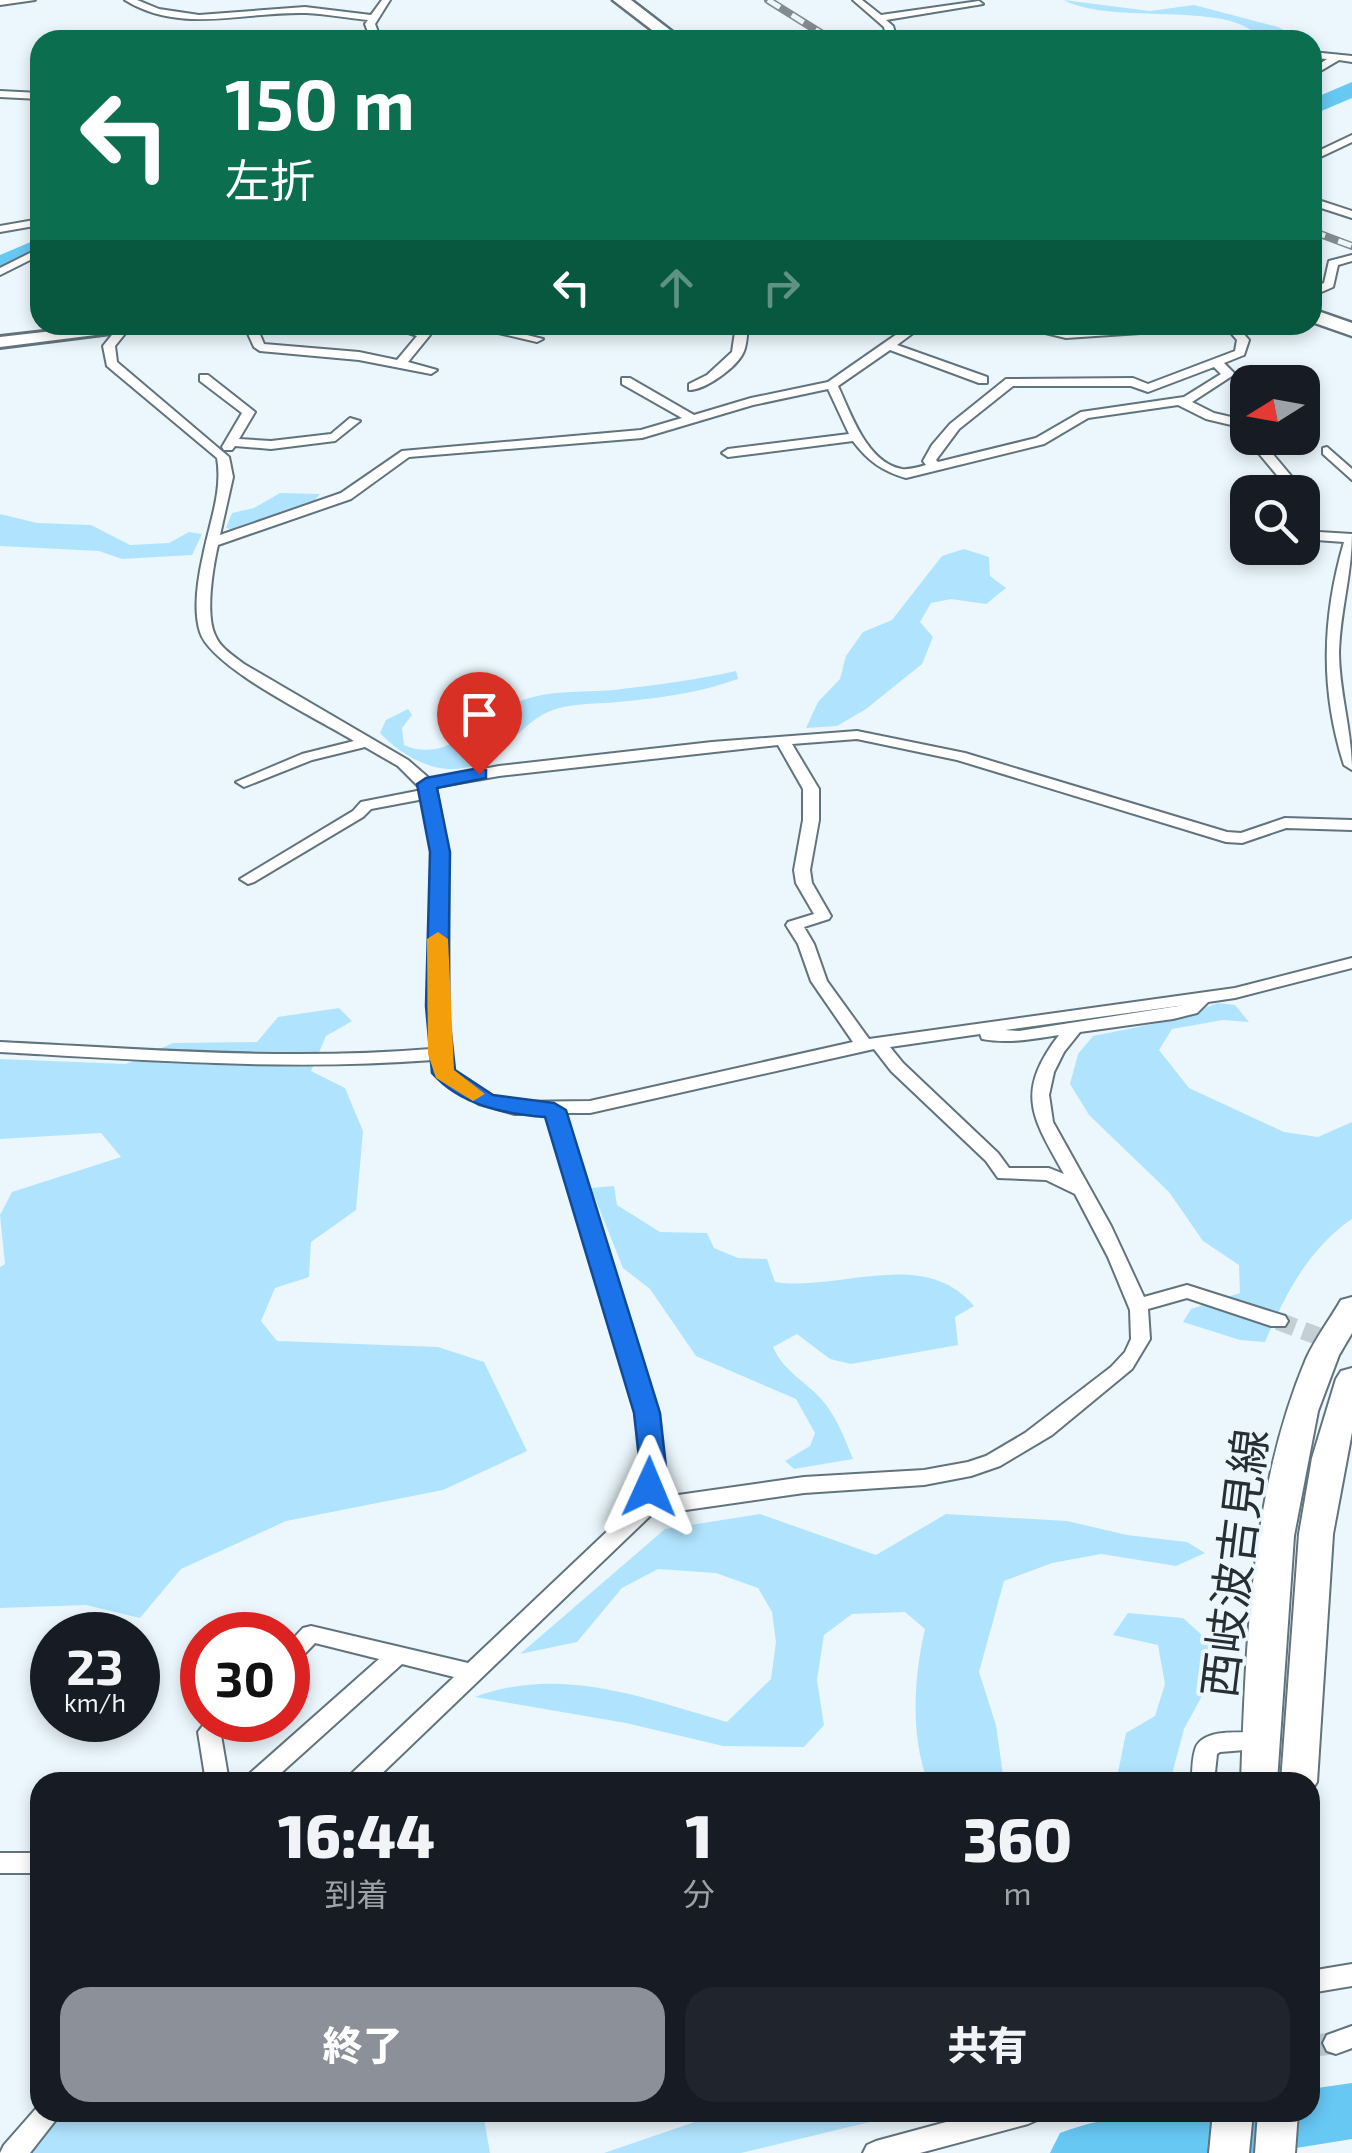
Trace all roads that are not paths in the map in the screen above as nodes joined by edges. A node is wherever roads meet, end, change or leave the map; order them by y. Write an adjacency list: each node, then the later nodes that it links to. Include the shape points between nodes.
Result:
1 (31, 0): 6 (street)
2 (128, 0): 8 (street, via 199,18 305,10)
3 (386, 0): 8 (street)
4 (621, 0): 11 (highway)
5 (857, 0): 9 (street)
6 (0, 2)
7 (979, 4): 9 (street)
8 (374, 18): 10 (street)
9 (880, 18): 12 (street)
10 (371, 30)
11 (661, 30)
12 (887, 30)
13 (1322, 56): 14 (street)
14 (1336, 58): 15 (street); 16 (street)
15 (1352, 60)
16 (1322, 67)
17 (0, 94): 18 (street)
18 (30, 96)
19 (1348, 144): 20 (street)
20 (1322, 154)
21 (1322, 205): 22 (street)
22 (1352, 216)
23 (30, 224): 24 (street)
24 (0, 229)
25 (30, 256): 27 (street)
26 (1352, 258): 28 (street, via 1333,263)
27 (0, 272)
28 (1322, 287)
29 (1322, 319): 30 (highway)
30 (1352, 330)
31 (54, 335): 40 (street)
32 (117, 335): 58 (street, via 108,346 111,363)
33 (254, 335): 42 (street, via 260,348)
34 (424, 335): 42 (street)
35 (518, 335): 39 (street)
36 (741, 335): 49 (street, via 738,353)
37 (901, 335): 41 (street)
38 (1237, 335): 43 (street, via 1244,346)
39 (537, 339)
40 (0, 342)
41 (886, 344): 47 (street); 48 (street)
42 (401, 363): 44 (street)
43 (1216, 363): 50 (street, via 1230,374); 60 (street, via 1148,388 1133,382 1010,382 939,442 929,461)
44 (431, 370)
45 (204, 378): 55 (street, via 249,412)
46 (626, 380): 51 (street)
47 (982, 380)
48 (832, 385): 51 (street); 54 (street)
49 (692, 387)
50 (1181, 402): 53 (street); 60 (street, via 1085,415 1040,441)
51 (691, 418): 65 (street, via 622,436 406,454 346,496)
52 (354, 421): 55 (street, via 334,436 271,445)
53 (1230, 421)
54 (855, 437): 57 (street); 60 (street, via 892,471)
55 (232, 442): 58 (street)
56 (1327, 451): 62 (street)
57 (728, 453)
58 (221, 454): 65 (street, via 228,478)
59 (1267, 455): 61 (street)
60 (937, 468)
61 (1284, 475)
62 (1352, 476)
63 (1320, 535): 64 (street)
64 (1352, 538): 66 (street, via 1331,626 1331,666)
65 (212, 542): 67 (street, via 204,612 218,650)
66 (1345, 711): 69 (street)
67 (366, 742): 70 (street, via 307,756); 71 (street)
68 (784, 743): 71 (street, via 499,771); 72 (street, via 857,735 922,746 1226,837 1286,823); 78 (street, via 811,789 802,870 823,916 794,925 818,981)
69 (1352, 765)
70 (244, 782)
71 (429, 788): 73 (street, via 366,805); 80 (street, via 440,852)
72 (1352, 825)
73 (248, 879)
74 (1352, 962): 75 (street, via 1274,986)
75 (1204, 996): 76 (street); 77 (street, via 1173,1014)
76 (963, 1030): 77 (street, via 1019,1036); 78 (street)
77 (1074, 1030): 82 (street, via 1048,1063 1038,1100)
78 (871, 1044): 81 (street); 82 (street, via 1004,1174 1049,1174)
79 (0, 1047): 80 (street, via 186,1057)
80 (440, 1054): 81 (street, via 444,1073 485,1100)
81 (554, 1110): 87 (street, via 647,1413 653,1467)
82 (1079, 1189): 83 (street)
83 (1138, 1305): 85 (street, via 1188,1292); 87 (street, via 1139,1348 1125,1365 992,1462 951,1473)
84 (1352, 1307): 92 (main road, 西岐波吉見線, via 1320,1363 1296,1432)
85 (1278, 1321)
86 (1352, 1379): 98 (main road, 西岐波吉見線, via 1328,1458 1316,1534)
87 (645, 1508): 90 (street)
88 (310, 1635): 89 (street)
89 (398, 1656): 90 (street); 94 (street)
90 (473, 1673): 95 (street)
91 (211, 1742): 93 (street)
92 (1262, 1742): 96 (street, via 1217,1743 1206,1749); 97 (main road, 西岐波吉見線)
93 (216, 1772)
94 (267, 1772)
95 (369, 1772)
96 (1204, 1772)
97 (1260, 1772)
98 (1299, 1772)
99 (0, 1863): 100 (street)
100 (30, 1864)
101 (1352, 1976): 102 (street)
102 (1320, 1981)
103 (40, 2122): 107 (street)
104 (991, 2122): 108 (street)
105 (1232, 2122): 109 (main road)
106 (1277, 2122): 110 (main road)
107 (12, 2153)
108 (876, 2153)
109 (1229, 2153)
110 (1275, 2153)

